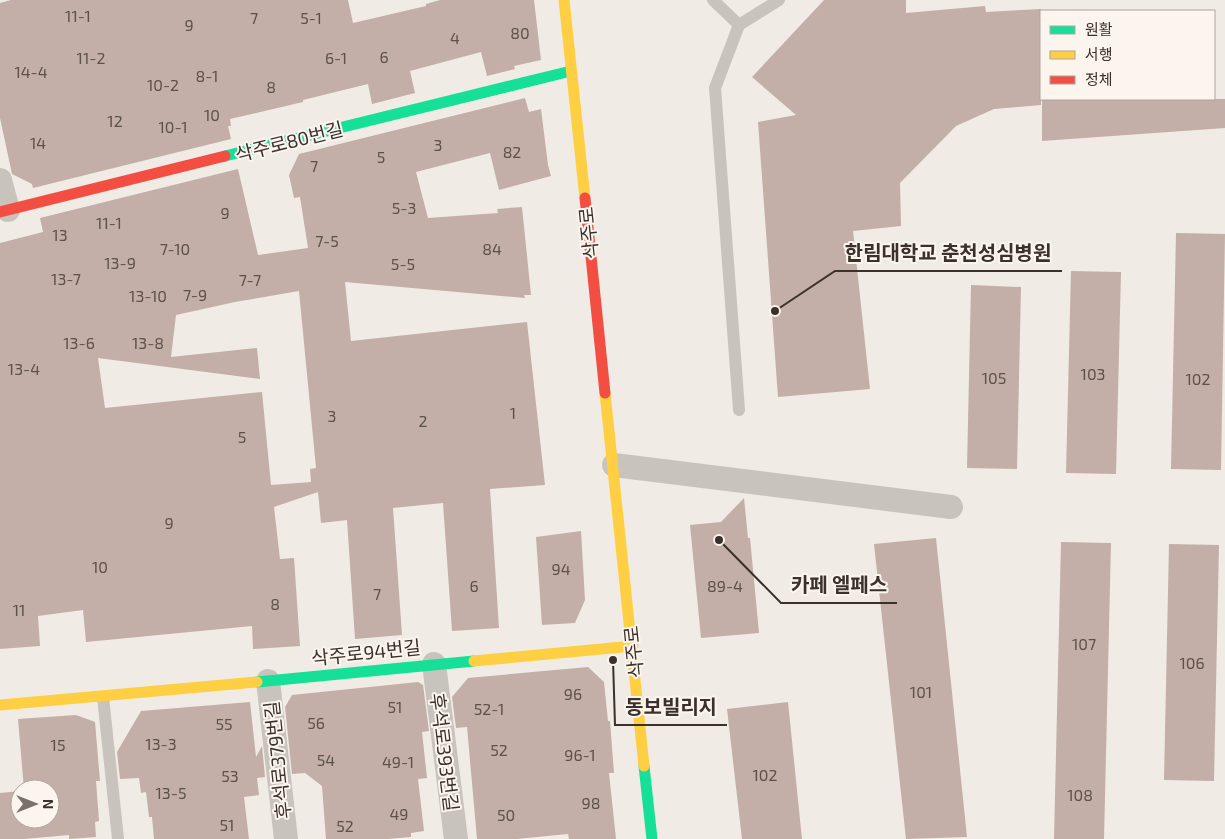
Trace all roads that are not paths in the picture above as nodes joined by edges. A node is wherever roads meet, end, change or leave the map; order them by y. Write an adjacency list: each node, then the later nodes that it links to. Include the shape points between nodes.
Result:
1 (564, 0): 5 (street, 삭주로)
2 (713, 0): 4 (lane)
3 (779, 0): 4 (lane)
4 (739, 25): 8 (lane, via 715,88)
5 (571, 71): 7 (street, 삭주로80번길); 9 (street, 삭주로)
6 (0, 180): 7 (street, 삭주로80번길)
7 (4, 211)
8 (738, 410)
9 (614, 465): 10 (street); 11 (street, 삭주로)
10 (951, 507)
11 (632, 646): 12 (street, 삭주로94번길); 19 (street, 삭주로)
12 (434, 664): 13 (street, 삭주로94번길); 18 (street, 후석로393번길)
13 (268, 681): 14 (street, 삭주로94번길); 17 (street, 후석로379번길)
14 (104, 697): 15 (street, 삭주로94번길); 16 (lane)
15 (0, 705)
16 (118, 839)
17 (286, 839)
18 (456, 839)
19 (652, 839)

